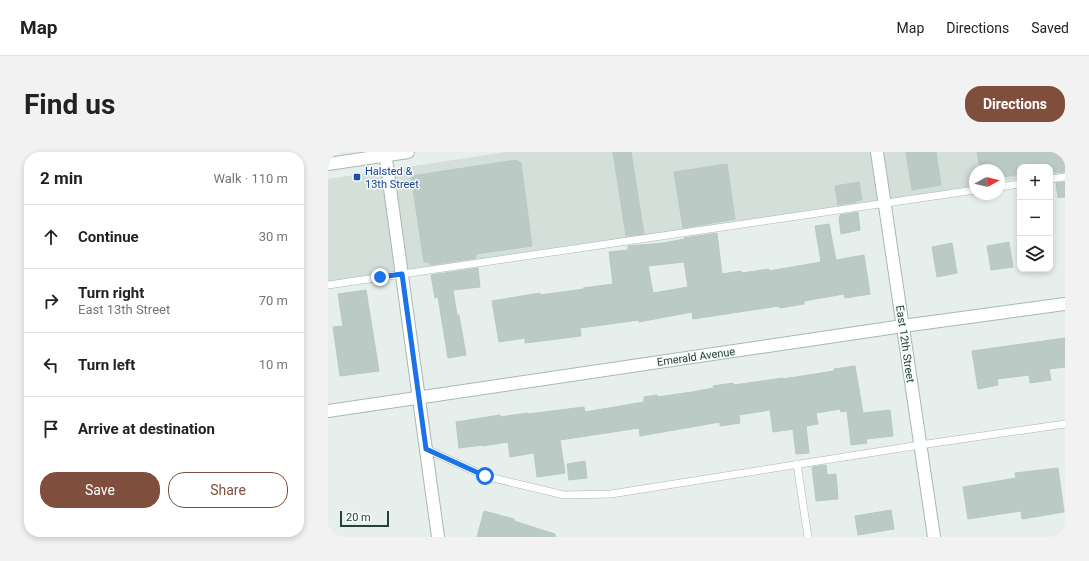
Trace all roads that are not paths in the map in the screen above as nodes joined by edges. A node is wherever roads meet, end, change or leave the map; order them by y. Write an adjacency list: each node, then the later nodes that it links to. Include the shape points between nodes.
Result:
1 (408, 152): 3 (street)
2 (877, 152): 10 (street, East 12th Street)
3 (385, 154): 4 (street); 11 (street)
4 (328, 164)
5 (1065, 177): 6 (lane)
6 (1053, 179)
7 (1017, 184): 8 (lane)
8 (1005, 186)
9 (969, 191): 10 (lane)
10 (885, 204): 11 (lane); 14 (street, East 12th Street)
11 (402, 274): 12 (lane); 15 (street)
12 (328, 285)
13 (1065, 304): 14 (street, Emerald Avenue)
14 (903, 326): 15 (street, Emerald Avenue); 18 (street, East 12th Street)
15 (419, 397): 16 (street, Emerald Avenue); 19 (street)
16 (328, 411)
17 (1065, 424): 18 (lane)
18 (920, 445): 20 (lane); 23 (street, East 12th Street)
19 (426, 449): 20 (lane, via 485,476 564,495 611,494); 21 (street)
20 (797, 464): 22 (lane)
21 (438, 537)
22 (808, 537)
23 (934, 537)

